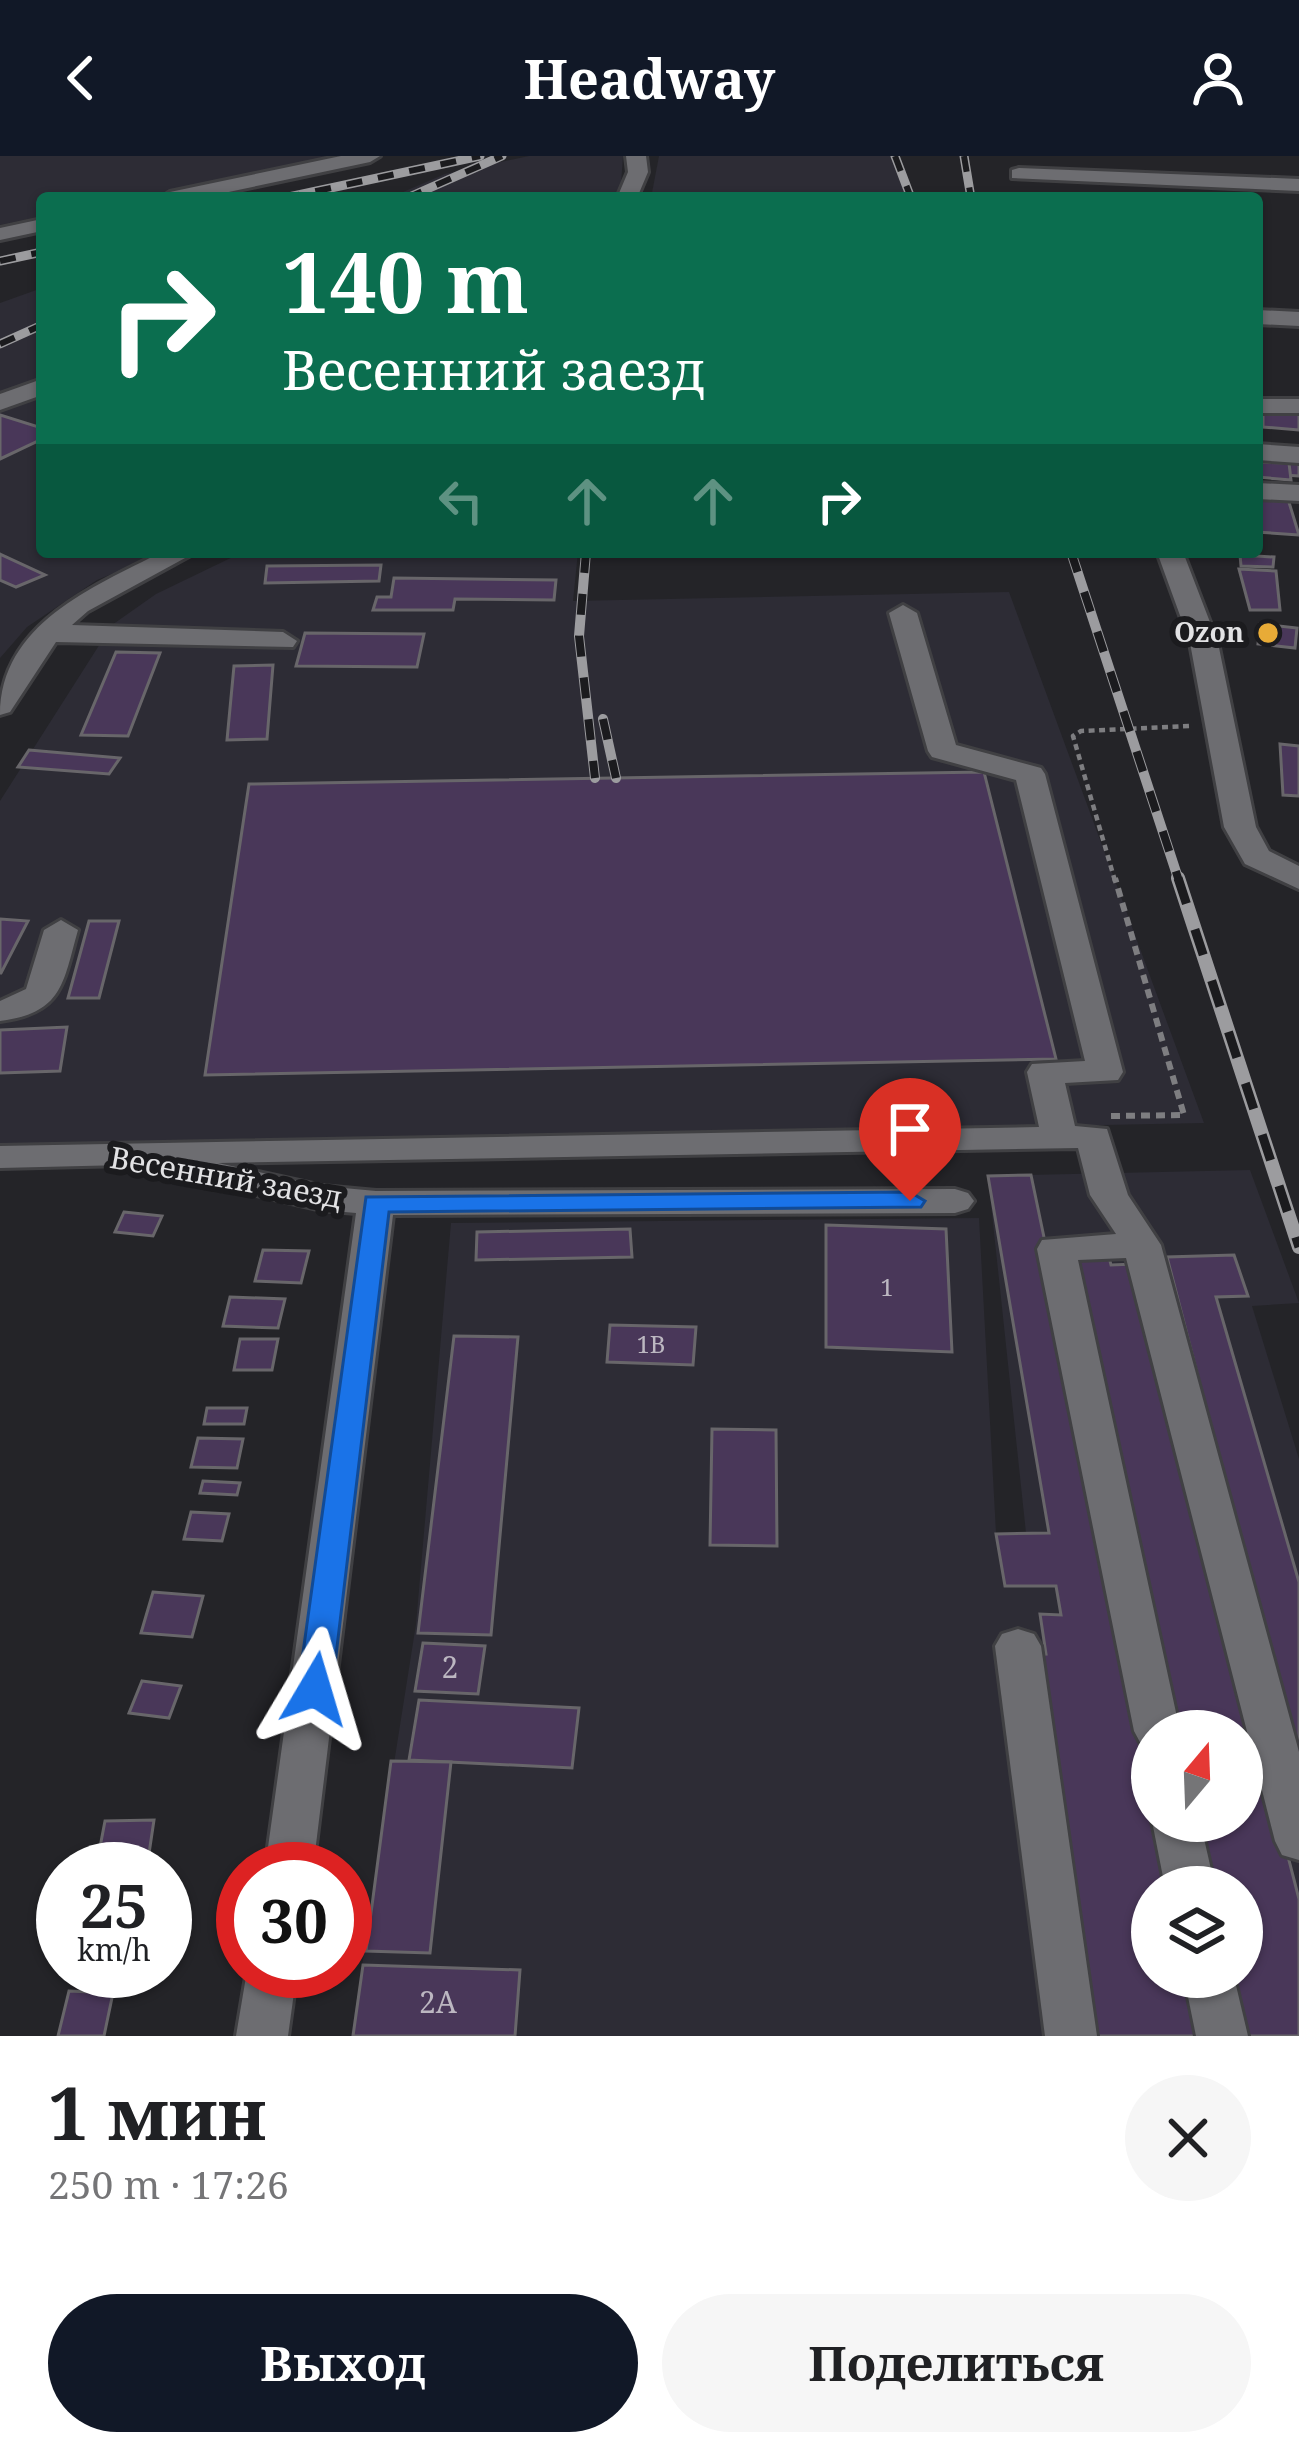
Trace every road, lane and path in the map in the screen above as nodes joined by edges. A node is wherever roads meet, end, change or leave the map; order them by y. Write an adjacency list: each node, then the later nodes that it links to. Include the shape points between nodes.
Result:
1 (370, 156): 5 (street)
2 (636, 156): 6 (street)
3 (1018, 165): 4 (street)
4 (1299, 185)
5 (199, 192)
6 (630, 192)
7 (36, 226): 8 (street)
8 (0, 234)
9 (1263, 317): 10 (street)
10 (1299, 320)
11 (36, 388): 12 (street)
12 (0, 403)
13 (1263, 406): 14 (street)
14 (1299, 406)
15 (1263, 452): 16 (street)
16 (1299, 455)
17 (1263, 490): 18 (street)
18 (1299, 493)
19 (170, 558): 22 (street, via 94,593)
20 (1172, 558): 26 (street, via 1204,644 1240,827 1256,857)
21 (903, 613): 29 (street, via 943,751 1030,774 1105,1072 1045,1072)
22 (48, 633): 23 (street); 24 (street)
23 (283, 641)
24 (0, 706)
25 (1198, 726): 29 (path, via 1073,736 1184,1115)
26 (1299, 879)
27 (62, 930): 28 (street, via 38,1002)
28 (0, 1011)
29 (1057, 1127): 30 (street); 34 (street, via 1094,1137 1109,1195)
30 (124, 1154): 31 (street, Весенний заезд); 33 (street, Весенний заезд)
31 (0, 1157)
32 (955, 1201): 33 (street, Весенний заезд)
33 (376, 1203): 38 (street)
34 (1142, 1245): 36 (street, via 1056,1249); 37 (street)
35 (1018, 1646): 42 (street)
36 (1153, 1710)
37 (1299, 1841)
38 (293, 1842)
39 (268, 1998): 41 (street)
40 (1214, 1998): 43 (street)
41 (262, 2036)
42 (1071, 2036)
43 (1222, 2036)

